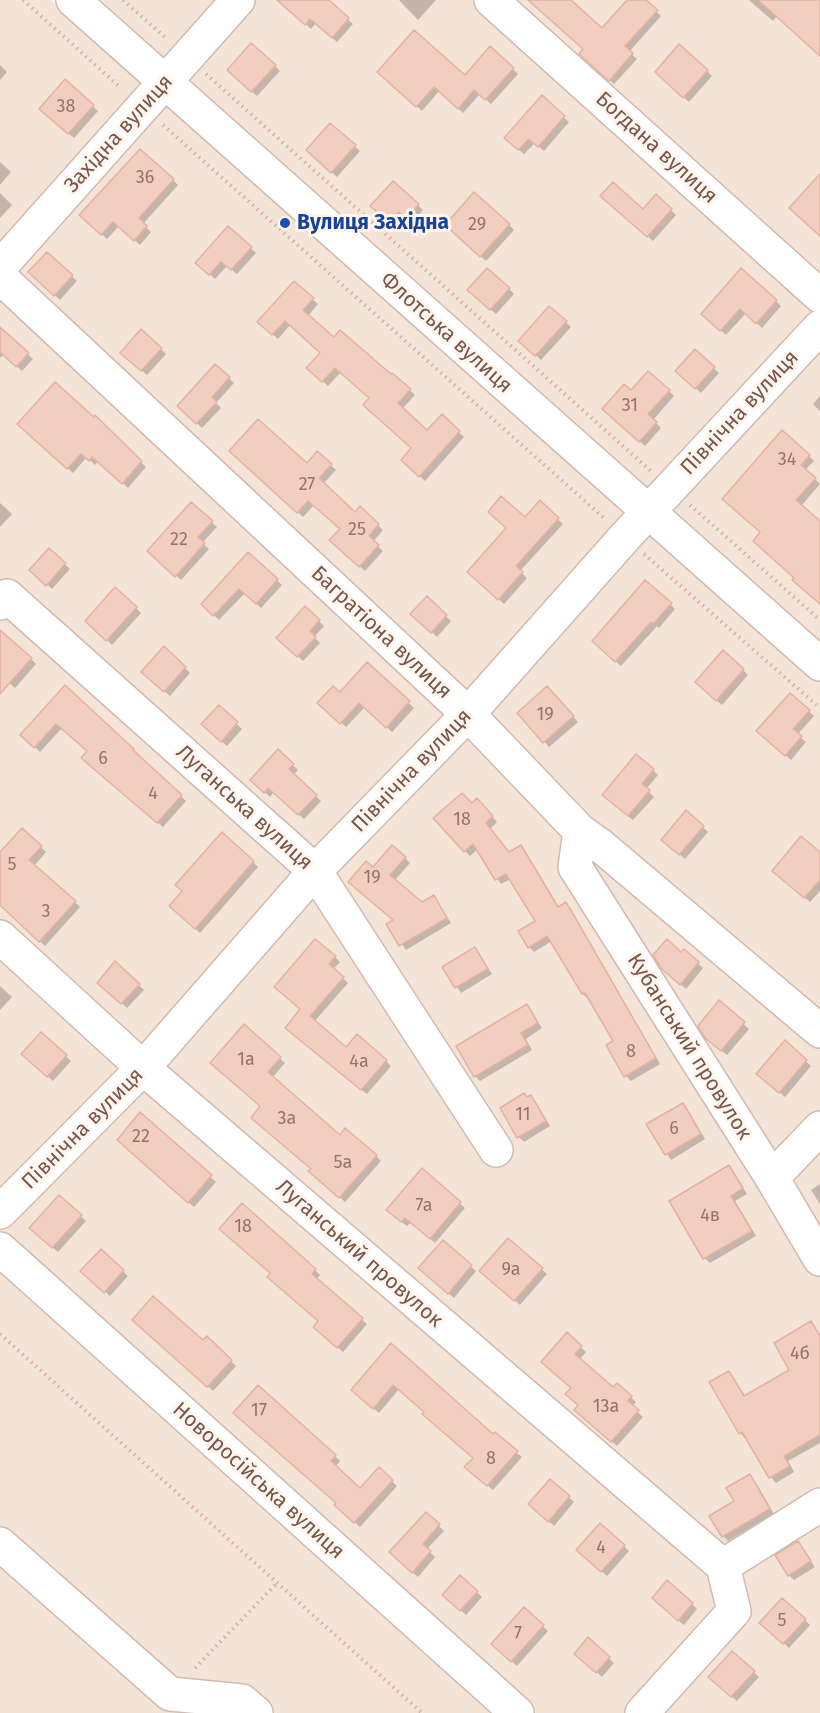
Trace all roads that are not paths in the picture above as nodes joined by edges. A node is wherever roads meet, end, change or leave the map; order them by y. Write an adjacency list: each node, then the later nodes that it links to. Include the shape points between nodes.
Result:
1 (74, 0): 4 (street, Флотська вулиця)
2 (238, 0): 4 (street, Західна вулиця)
3 (491, 0): 7 (street, Богдана вулиця)
4 (165, 82): 5 (street, Західна вулиця); 9 (street, Флотська вулиця)
5 (0, 267)
6 (0, 277): 12 (street, Багратіона вулиця)
7 (820, 296)
8 (820, 327): 9 (street, Північна вулиця)
9 (648, 513): 11 (street, Флотська вулиця); 12 (street, Північна вулиця)
10 (3, 600): 14 (street, Луганська вулиця)
11 (820, 664)
12 (468, 714): 13 (street, Багратіона вулиця); 14 (street, Північна вулиця)
13 (580, 831): 16 (street, Багратіона вулиця); 20 (street, Кубанський провулок, via 575,867)
14 (315, 871): 17 (street, Північна вулиця); 19 (street, Луганська вулиця)
15 (0, 937): 17 (street, Луганський провулок)
16 (820, 1031)
17 (143, 1068): 21 (street, Північна вулиця); 26 (street, Луганський провулок)
18 (820, 1128): 20 (street)
19 (496, 1150)
20 (772, 1178): 23 (street, Кубанський провулок)
21 (0, 1212)
22 (0, 1249): 29 (street, Новоросійська вулиця)
23 (820, 1259)
24 (820, 1505): 26 (street)
25 (0, 1544): 27 (street)
26 (723, 1566): 30 (street, via 734,1611)
27 (161, 1704): 28 (street, via 242,1701)
28 (256, 1713)
29 (517, 1713)
30 (642, 1713)

